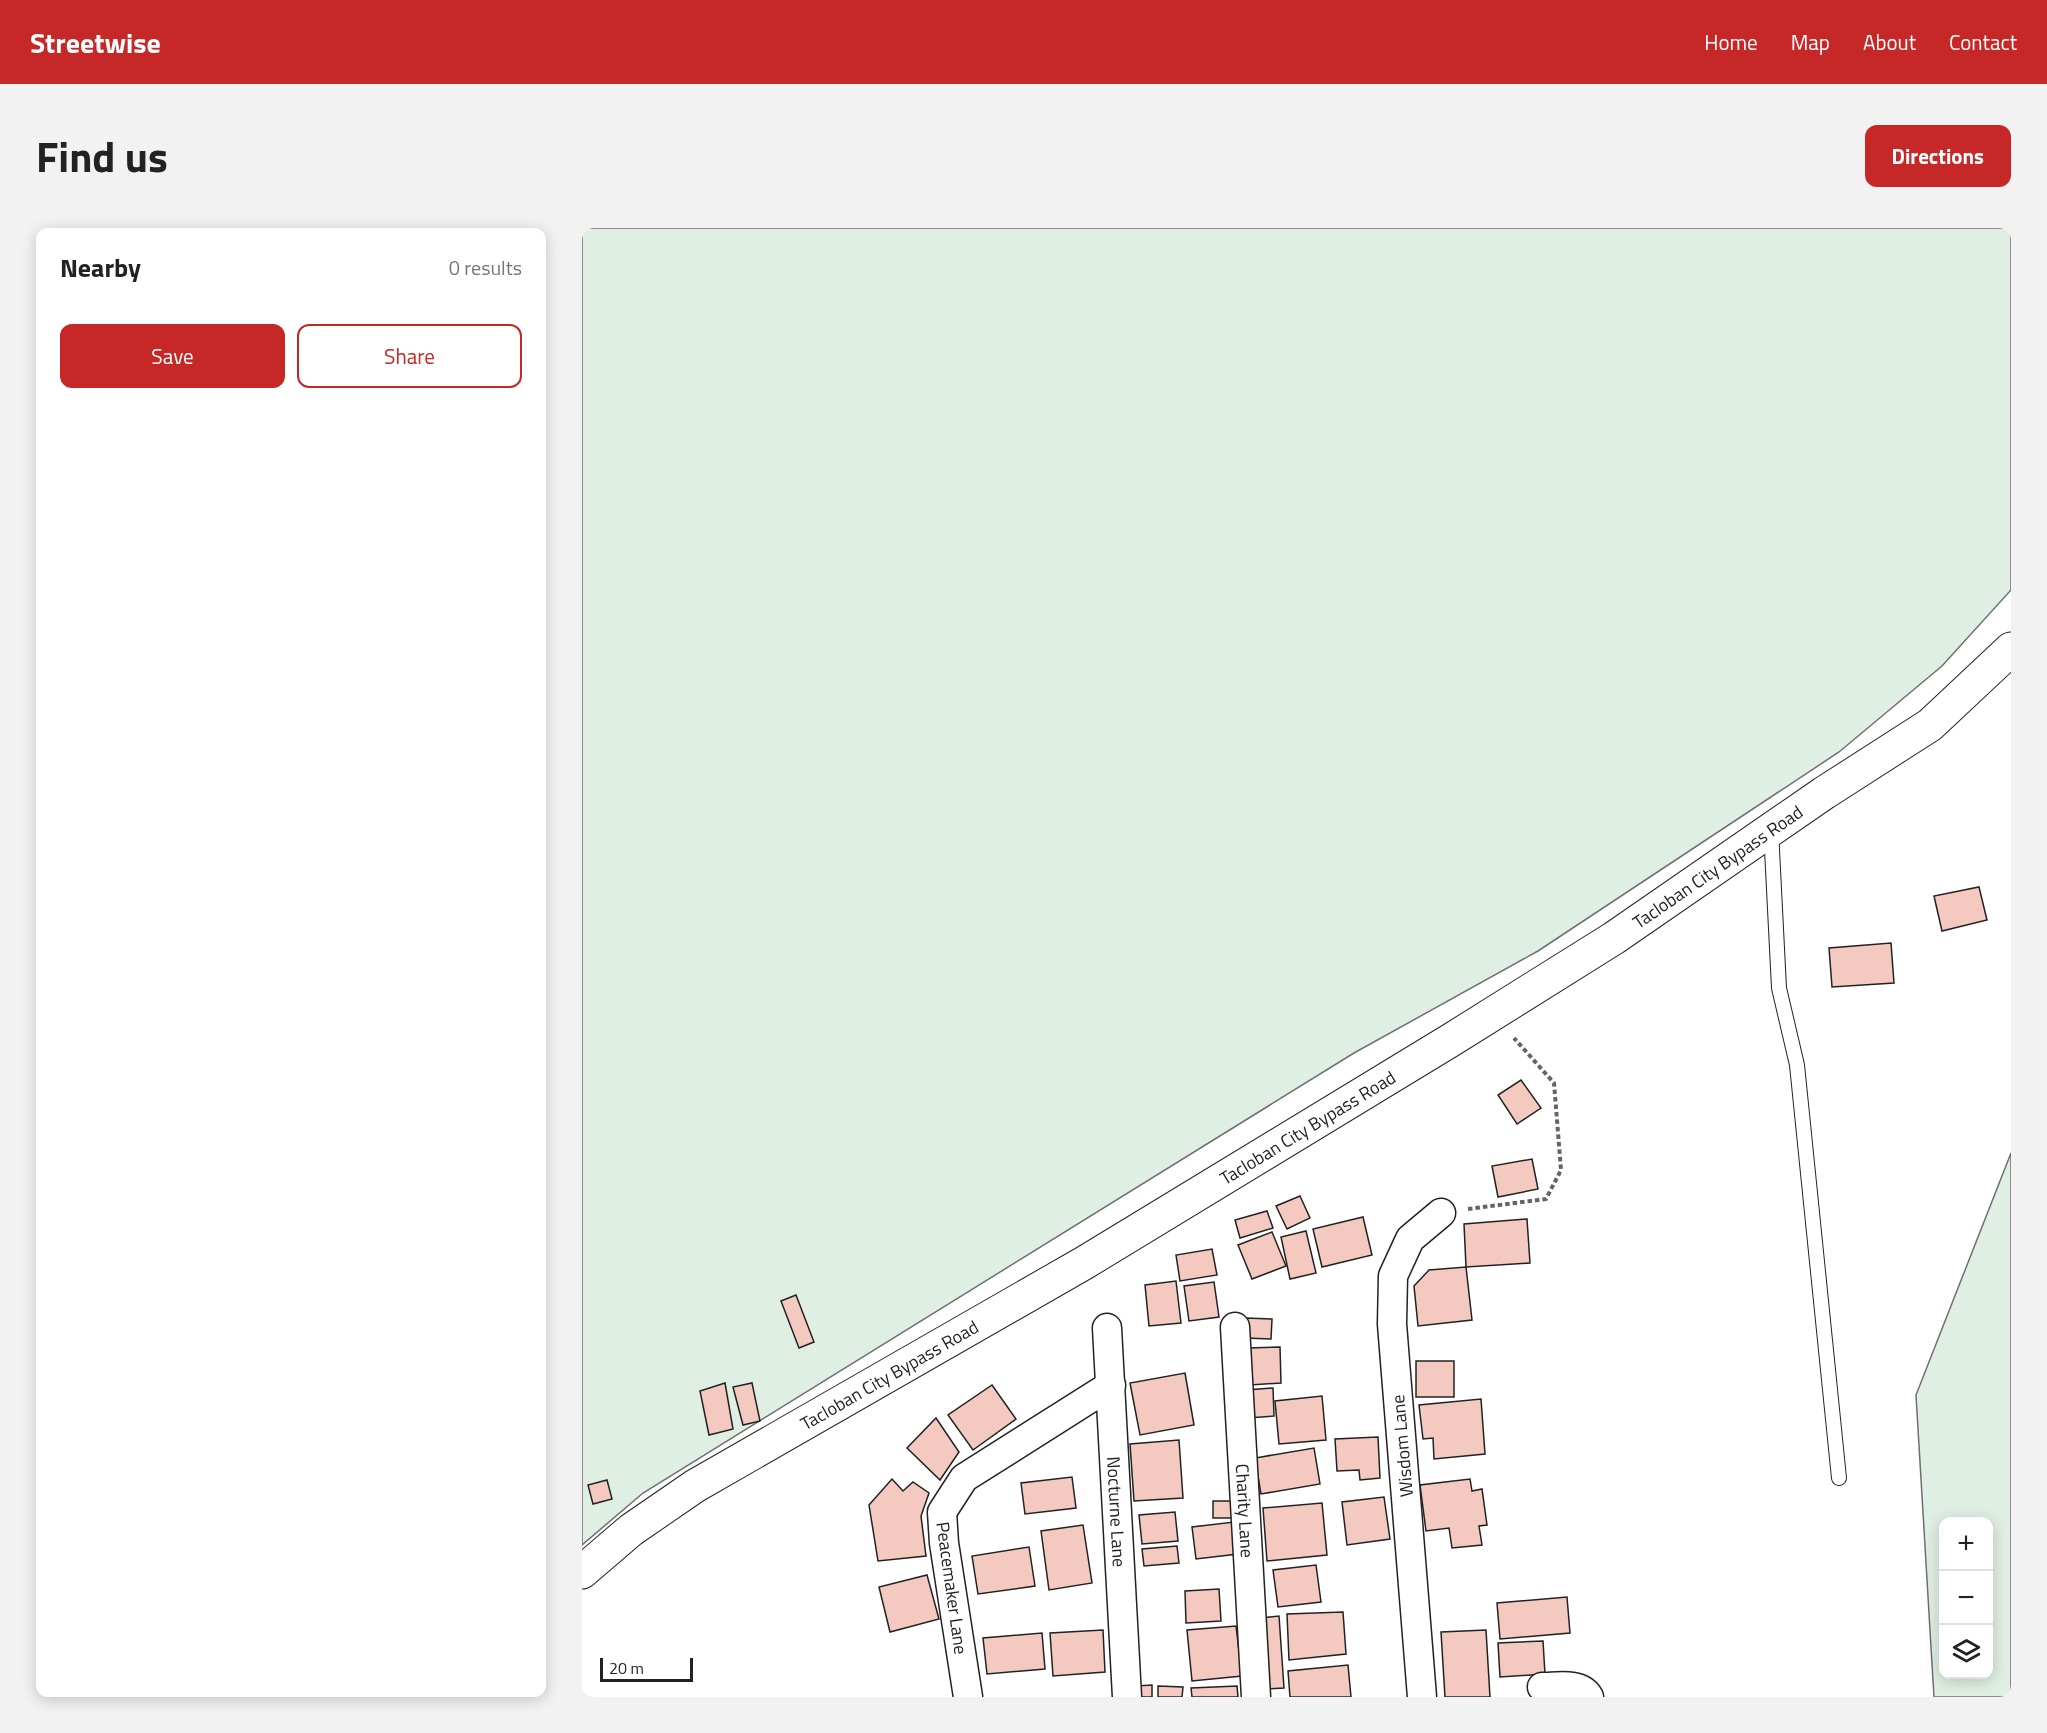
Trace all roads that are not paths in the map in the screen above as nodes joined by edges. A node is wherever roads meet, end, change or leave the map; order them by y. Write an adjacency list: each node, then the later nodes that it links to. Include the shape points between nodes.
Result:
1 (2011, 649): 2 (highway, Tacloban City Bypass Road, via 1930,725)
2 (1771, 829): 7 (lane, via 1779,988 1797,1065); 8 (highway, Tacloban City Bypass Road, via 1614,938 1492,1014 1084,1263 695,1486 631,1530)
3 (1441, 1213): 13 (street, Wisdom Lane, via 1410,1239 1394,1276 1392,1315)
4 (1235, 1327): 12 (street, Charity Lane)
5 (1107, 1328): 6 (street, Nocturne Lane)
6 (1111, 1384): 10 (street, Peacemaker Lane, via 964,1478 942,1512); 11 (street, Nocturne Lane)
7 (1839, 1478)
8 (582, 1572)
9 (1542, 1687): 14 (street, via 1573,1687)
10 (968, 1697)
11 (1127, 1697)
12 (1256, 1697)
13 (1422, 1697)
14 (1589, 1697)

